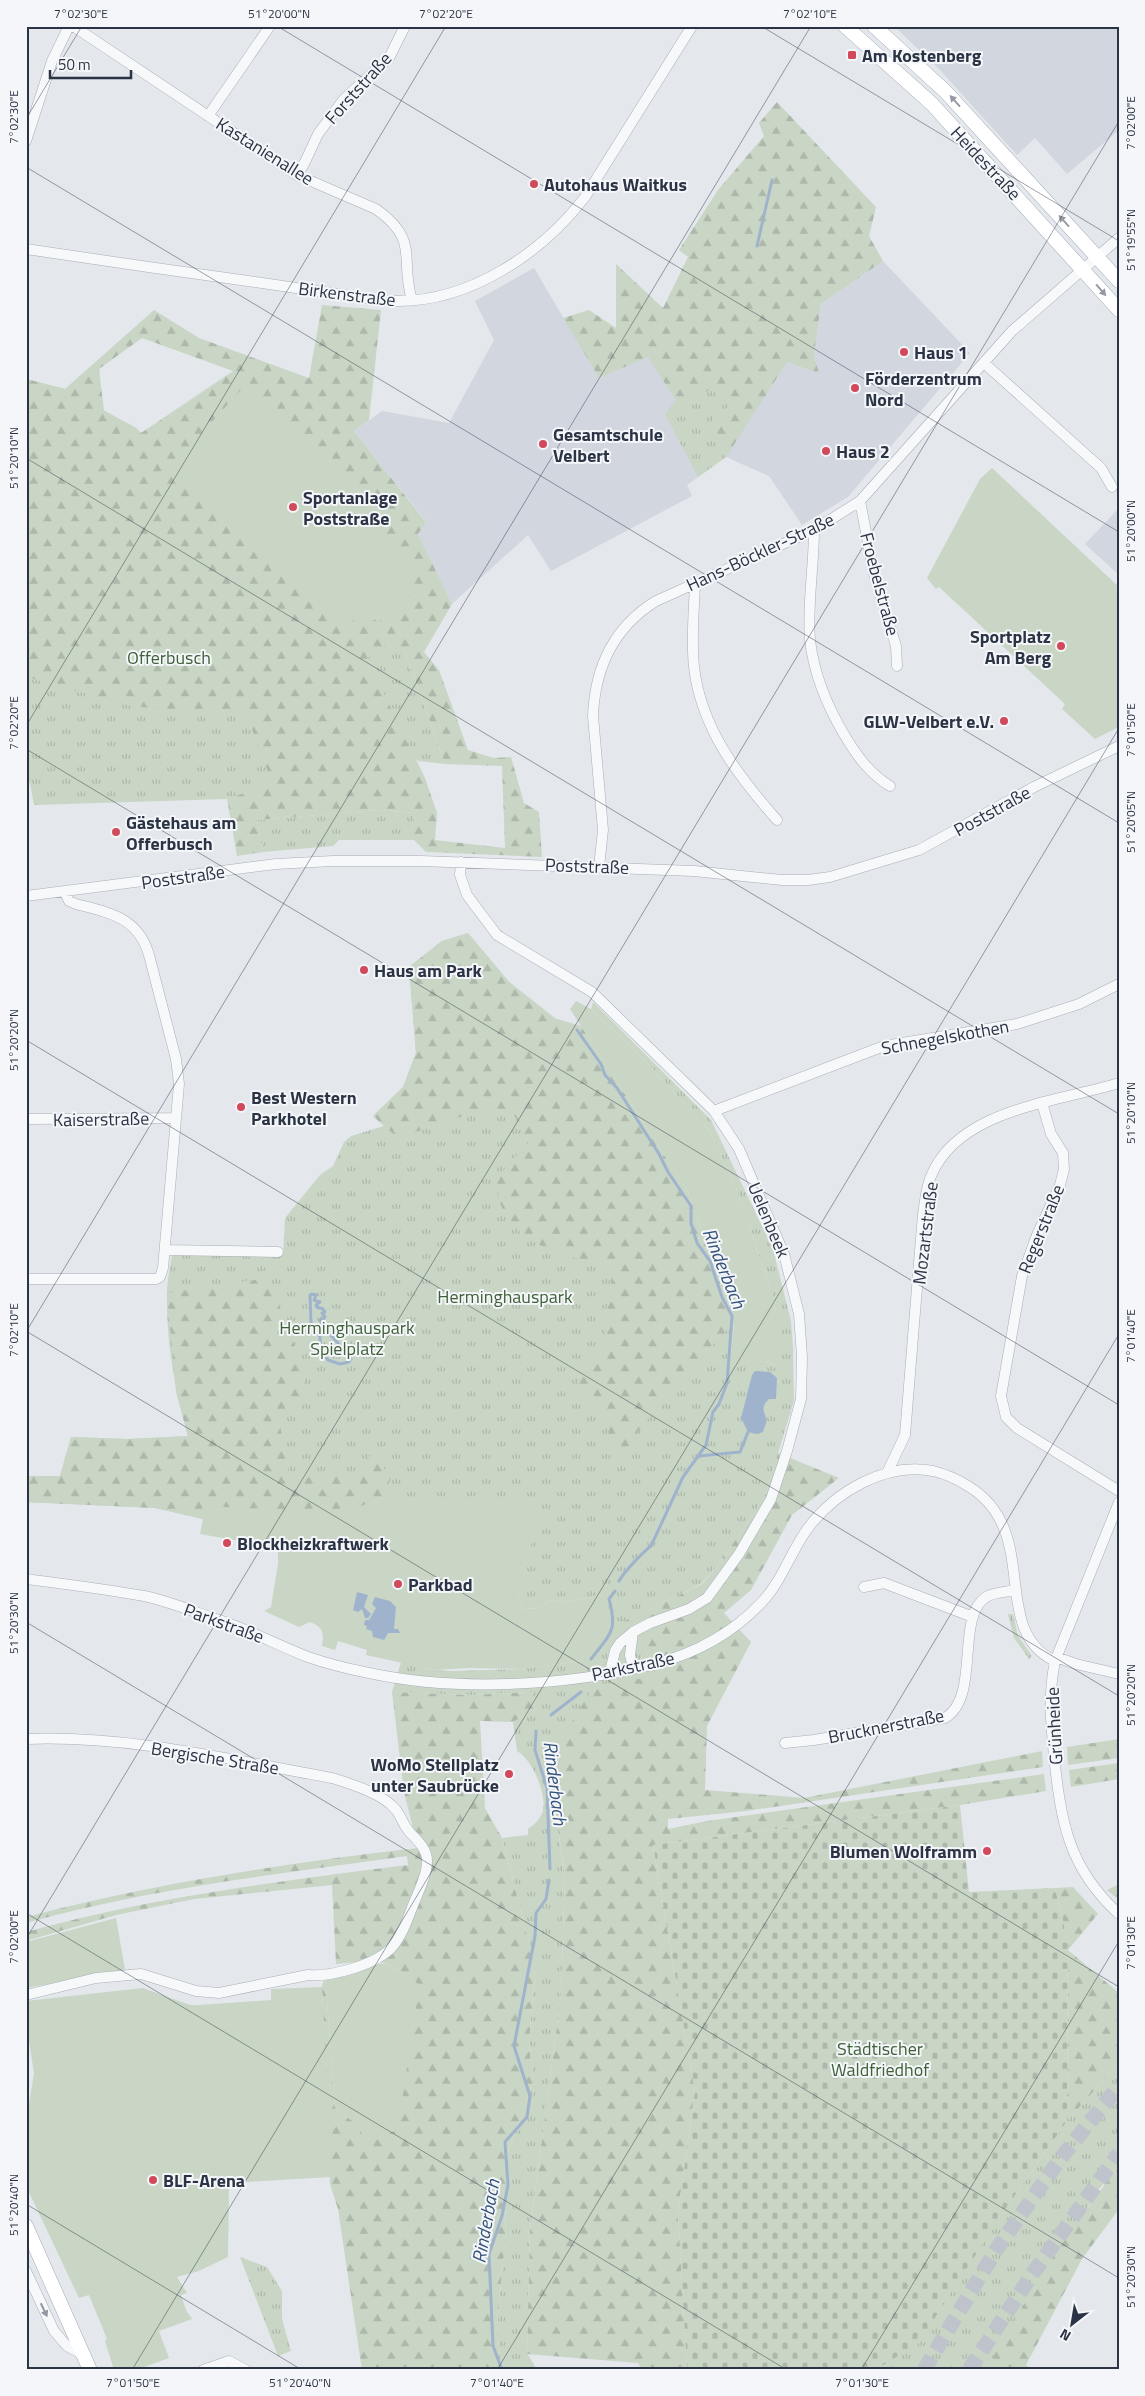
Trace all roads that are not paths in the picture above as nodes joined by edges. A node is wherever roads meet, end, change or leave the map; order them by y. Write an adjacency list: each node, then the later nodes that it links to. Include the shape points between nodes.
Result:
1 (69, 26): 9 (street, via 52,61)
2 (73, 26): 8 (street, Kastanienallee)
3 (270, 26): 8 (street)
4 (405, 26): 10 (street, Forststraße, via 389,58 344,100 318,134)
5 (692, 26): 16 (street, Birkenstraße, via 609,160 567,220 516,263 494,275 446,294)
6 (845, 26): 14 (main road, Heidestraße, via 932,104)
7 (874, 26): 13 (main road, Heidestraße, one-way to 7, via 946,92)
8 (208, 116): 10 (street, Kastanienallee)
9 (26, 141)
10 (297, 175): 16 (street, Kastanienallee, via 386,216 403,237 408,251 408,286)
11 (1119, 238): 13 (street, Hans-Böckler-Straße)
12 (26, 249): 16 (street, Birkenstraße, via 371,298)
13 (1097, 257): 14 (street, Hans-Böckler-Straße); 15 (main road, Heidestraße)
14 (1083, 269): 17 (main road, Heidestraße, one-way to 17); 18 (street, Hans-Böckler-Straße, via 1012,331)
15 (1119, 281)
16 (412, 300)
17 (1119, 310)
18 (984, 363): 19 (street, via 1101,468); 20 (street, Hans-Böckler-Straße)
19 (1112, 487)
20 (860, 502): 21 (street, Hans-Böckler-Straße); 23 (street, Froebelstraße, via 874,574 896,646)
21 (814, 530): 22 (street, Hans-Böckler-Straße); 25 (street, via 810,640 818,678 848,741 865,766)
22 (695, 583): 26 (street, via 693,650 699,698 728,758); 28 (street, Hans-Böckler-Straße, via 656,601 634,617 615,638 601,665 592,716 603,830)
23 (897, 666)
24 (1119, 746): 28 (street, Poststraße, via 920,850 830,877 782,880 694,871)
25 (890, 786)
26 (777, 820)
27 (461, 862): 28 (street, Poststraße); 29 (street, Poststraße, via 353,860 276,864); 34 (street, Uelenbeek, via 460,875 467,895 497,935 592,992)
28 (599, 867)
29 (65, 892): 30 (street, Poststraße); 35 (street, via 69,901 125,920 134,927 146,946 176,1059 179,1084)
30 (26, 896)
31 (1119, 984): 34 (street, Schnegelskothen, via 1079,1004 1017,1024 884,1046)
32 (1119, 1083): 33 (street, Mozartstraße)
33 (1042, 1104): 40 (street, Mozartstraße, via 970,1130 949,1147 930,1178 924,1214 906,1428 900,1449); 41 (street, Regerstraße, via 1051,1134 1064,1153 1064,1169 1022,1276 1000,1396 1006,1417 1017,1428)
34 (714, 1111): 48 (street, Uelenbeek, via 739,1149 784,1254 799,1314 800,1399 788,1451 770,1499 715,1589 689,1609)
35 (176, 1118): 36 (street, Kaiserstraße); 37 (street)
36 (26, 1120)
37 (165, 1250): 38 (street); 39 (street, via 160,1277)
38 (278, 1252)
39 (26, 1279)
40 (887, 1473): 46 (street, Parkstraße, via 917,1469 946,1475 976,1490 998,1515 1006,1531 1012,1550); 50 (street, Parkstraße, via 847,1491 826,1509 808,1529 765,1599 745,1619 716,1640 681,1656)
41 (1119, 1491)
42 (1119, 1502): 43 (street, Grünheide)
43 (1116, 1519): 49 (street, Grünheide)
44 (26, 1578): 51 (street, Parkstraße, via 147,1597 236,1626 309,1657 382,1676 485,1684 543,1681)
45 (864, 1587): 47 (street, via 884,1583)
46 (1016, 1590): 47 (street, Brucknerstraße, via 986,1597); 49 (street, Parkstraße, via 1019,1616 1029,1638 1043,1656)
47 (973, 1617): 54 (street, Brucknerstraße, via 965,1679 953,1713 945,1718)
48 (633, 1632): 50 (street, via 630,1655); 51 (street, Uelenbeek, via 615,1651)
49 (1055, 1659): 52 (street, Parkstraße); 55 (street, Grünheide, via 1050,1686 1050,1718 1064,1828 1076,1860 1089,1882)
50 (633, 1668): 51 (street, Parkstraße)
51 (610, 1672)
52 (1119, 1674)
53 (26, 1738): 56 (street, Bergische Straße, via 110,1741 332,1778 354,1785 395,1809 408,1831 424,1847 428,1860 415,1901 396,1942 392,1948 363,1965 323,1976 308,1975 220,1992 196,1991 141,1974 96,1978)
54 (785, 1743)
55 (1119, 1914)
56 (26, 1995)
57 (26, 2226): 59 (main road)
58 (26, 2271): 59 (street, one-way to 59, via 54,2332 67,2346)
59 (85, 2355): 60 (main road)
60 (90, 2370)
61 (204, 2370): 62 (street, via 229,2361)
62 (246, 2370)

